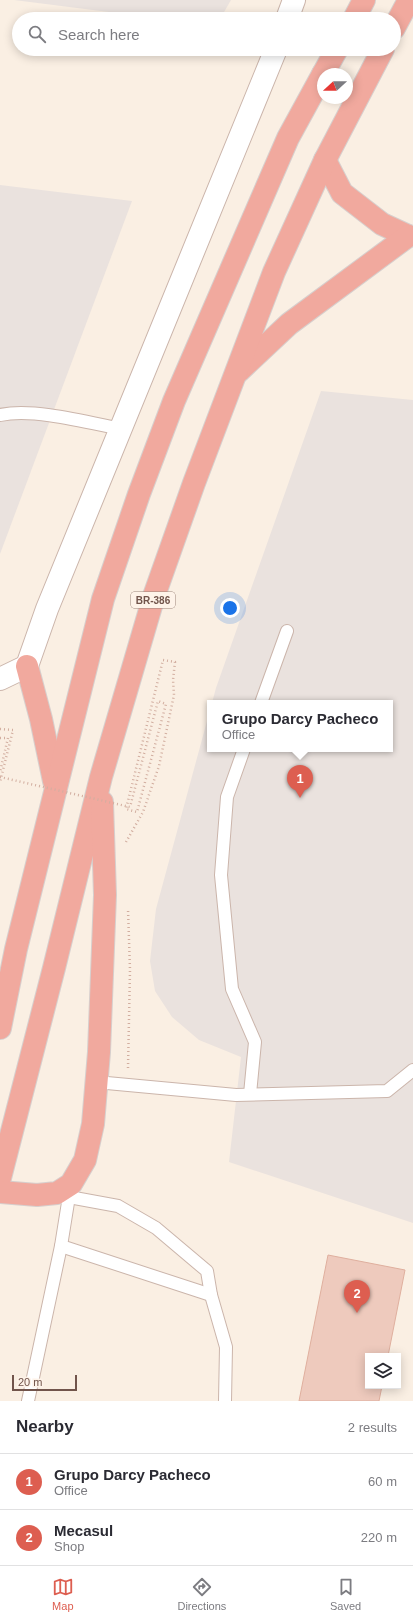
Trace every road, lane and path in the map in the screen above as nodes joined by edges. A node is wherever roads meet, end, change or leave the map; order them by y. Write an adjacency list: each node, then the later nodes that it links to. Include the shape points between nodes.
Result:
1 (294, 0): 4 (street)
2 (364, 0): 5 (highway)
3 (409, 0): 6 (highway)
4 (290, 12)
5 (358, 12)
6 (401, 15)
7 (273, 56): 15 (street)
8 (333, 56): 10 (highway)
9 (379, 56): 12 (highway, BR-386)
10 (326, 68)
11 (317, 85): 27 (highway, via 284,146 174,401 139,494 103,599)
12 (325, 160): 13 (highway, BR-386, via 274,272); 13 (highway, via 342,194 382,224 408,236 289,324)
13 (236, 375): 25 (highway, BR-386, via 154,596)
14 (0, 415): 15 (lane, via 13,412 66,418)
15 (121, 429): 17 (street, via 47,609)
16 (287, 631): 19 (lane)
17 (27, 666): 18 (street); 27 (highway)
18 (0, 679)
19 (262, 700)
20 (0, 729): 26 (path, via 12,730)
21 (0, 738): 23 (path, via 8,738)
22 (243, 752): 34 (lane, via 227,797 221,875 232,989 255,1042)
23 (0, 772)
24 (0, 777): 28 (path, bridge, via 130,807 158,702 166,704 137,812 126,809 163,660 175,662 174,695 159,766 143,812 126,841)
25 (100, 777): 32 (highway, via 105,895); 35 (highway, BR-386)
26 (0, 782)
27 (55, 788): 30 (highway, via 16,949)
28 (127, 849)
29 (128, 902): 33 (path)
30 (0, 1028)
31 (413, 1070): 34 (lane, via 387,1090)
32 (96, 1082): 33 (lane); 36 (highway, via 93,1124 85,1160)
33 (128, 1084): 34 (lane, via 236,1095)
34 (250, 1094)
35 (0, 1178)
36 (70, 1191): 37 (highway, via 37,1195); 38 (lane); 39 (lane, via 118,1206 156,1228 207,1271)
37 (0, 1192)
38 (61, 1246): 39 (lane); 40 (lane)
39 (211, 1295): 41 (lane, via 226,1347)
40 (28, 1401)
41 (225, 1401)

